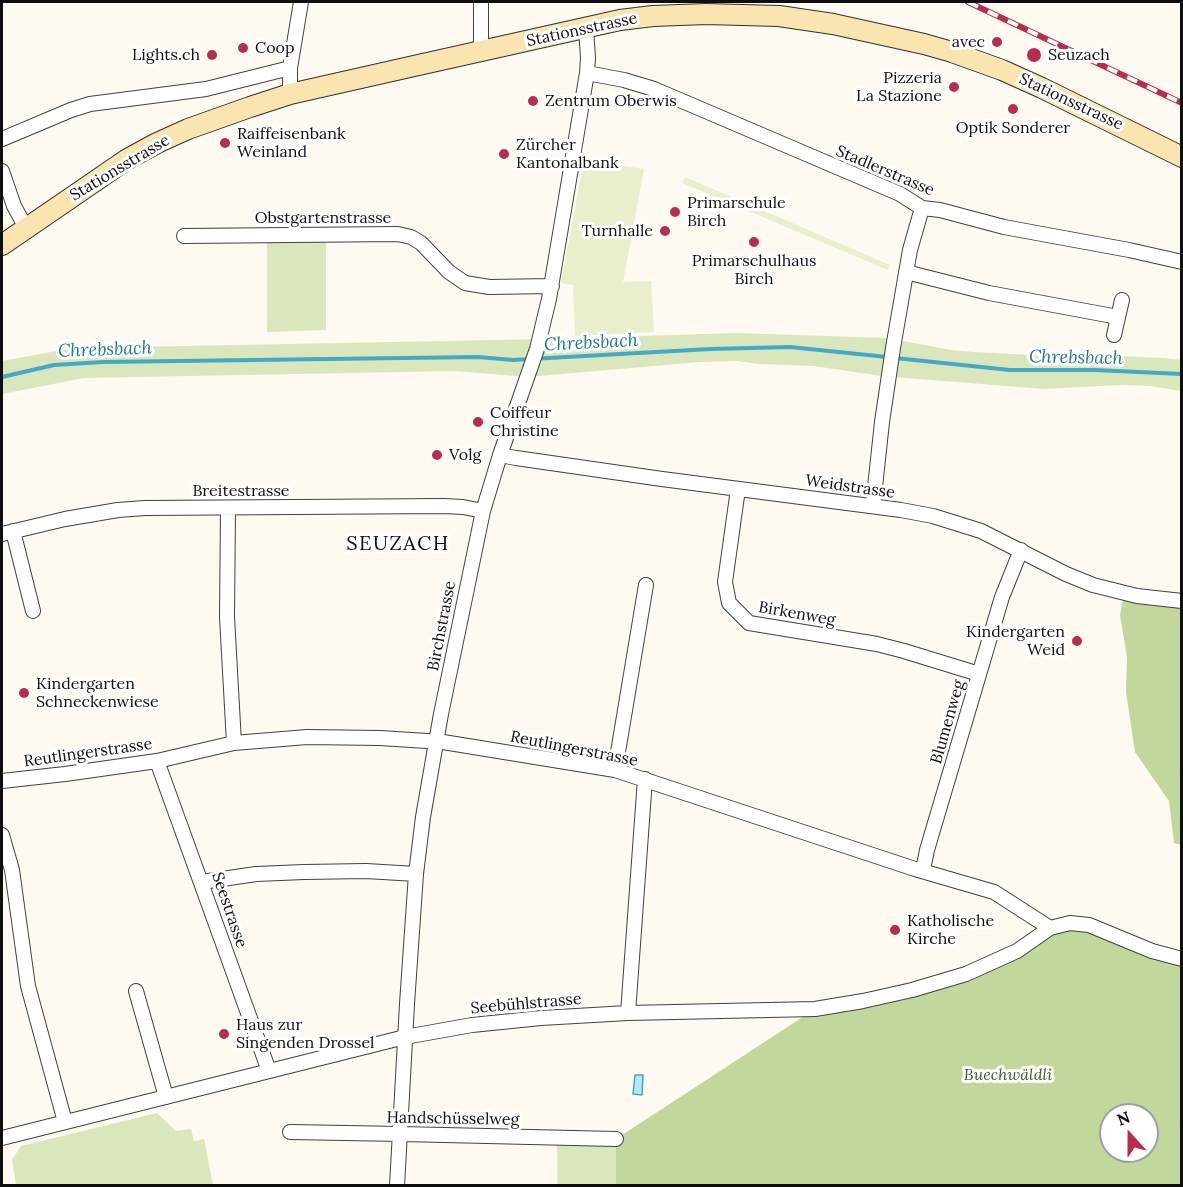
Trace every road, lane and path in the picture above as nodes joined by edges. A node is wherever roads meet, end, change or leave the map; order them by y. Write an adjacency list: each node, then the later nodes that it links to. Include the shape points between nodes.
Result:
1 (300, 2): 5 (street)
2 (481, 2): 4 (street)
3 (586, 28): 4 (main road, Stationsstrasse); 6 (street, Birchstrasse); 9 (main road, Stationsstrasse, via 620,20 694,14 779,16 833,24 952,52 1033,84)
4 (481, 51): 7 (main road, Stationsstrasse)
5 (290, 68): 7 (street); 8 (street, via 207,89 90,104)
6 (586, 73): 11 (street, Stadlerstrasse, via 660,92 904,196); 17 (street, Birchstrasse)
7 (291, 94): 12 (main road, Stationsstrasse, via 157,143 100,176)
8 (2, 139)
9 (1182, 156)
10 (2, 171): 12 (street)
11 (922, 208): 15 (street, Stadlerstrasse); 16 (street)
12 (26, 228): 14 (main road, Stationsstrasse)
13 (184, 236): 17 (street, Obstgartenstrasse, via 398,234 421,243 465,283 489,287)
14 (2, 245)
15 (1182, 262)
16 (906, 272): 19 (street, via 989,293); 23 (street)
17 (552, 286): 21 (street, Birchstrasse, via 537,349)
18 (1122, 300): 19 (street)
19 (1118, 317): 20 (street)
20 (1114, 335)
21 (500, 455): 22 (street, Weidstrasse); 25 (street, Birchstrasse)
22 (738, 489): 23 (street, Weidstrasse); 31 (street, Birkenweg, via 725,582 729,603 749,623 877,644)
23 (873, 506): 27 (street, Weidstrasse, via 952,521)
24 (228, 508): 25 (street, Breitestrasse, via 444,506); 26 (street, Breitestrasse, via 118,510); 33 (street, via 227,617)
25 (483, 511): 32 (street, Birchstrasse)
26 (7, 532): 30 (street)
27 (1021, 550): 29 (street, Weidstrasse, via 1092,585); 31 (street, Blumenweg)
28 (646, 585): 35 (street)
29 (1182, 601)
30 (33, 611)
31 (979, 674): 39 (street, Blumenweg)
32 (436, 742): 33 (street, Reutlingerstrasse, via 307,737); 35 (street, Reutlingerstrasse); 40 (street, Birchstrasse)
33 (234, 743): 34 (street, Reutlingerstrasse)
34 (157, 761): 37 (street, Reutlingerstrasse); 41 (street, Seestrasse)
35 (615, 770): 36 (street, Reutlingerstrasse)
36 (645, 779): 39 (street, Reutlingerstrasse); 45 (street)
37 (2, 781)
38 (2, 835): 49 (street, via 12,870 28,986)
39 (922, 870): 42 (street, Reutlingerstrasse, via 994,892)
40 (417, 874): 41 (street, via 256,874); 46 (street, Birchstrasse)
41 (202, 882): 47 (street, Seestrasse)
42 (1050, 928): 43 (street, via 1070,923 1089,925); 45 (street, Seebühlstrasse, via 1017,951 966,974 863,1001 815,1009)
43 (1182, 959)
44 (135, 991): 48 (street)
45 (628, 1013): 46 (street, Seebühlstrasse, via 472,1025)
46 (405, 1037): 47 (street, Seebühlstrasse); 51 (street, Birchstrasse)
47 (269, 1071): 48 (street, Seebühlstrasse)
48 (166, 1097): 49 (street, Seebühlstrasse)
49 (65, 1122): 52 (street, Seebühlstrasse)
50 (290, 1132): 51 (street, Handschüsselweg)
51 (401, 1134): 53 (street, Handschüsselweg); 54 (street, Birchstrasse)
52 (2, 1138)
53 (616, 1139)
54 (398, 1185)

